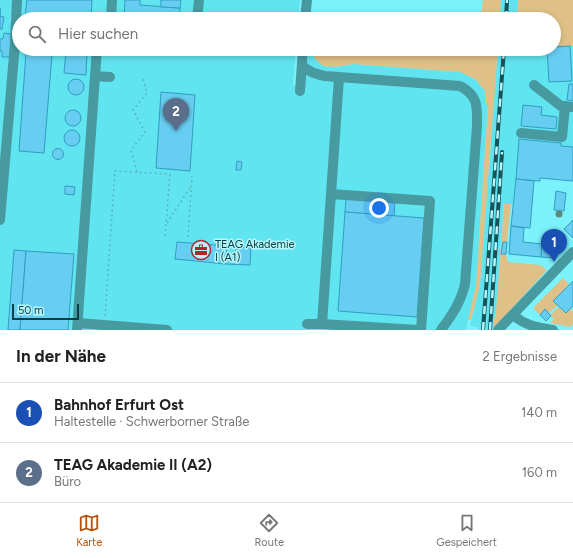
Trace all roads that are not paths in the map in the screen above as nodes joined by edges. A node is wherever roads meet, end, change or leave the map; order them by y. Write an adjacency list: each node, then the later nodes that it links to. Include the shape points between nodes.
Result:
1 (17, 0): 5 (street)
2 (112, 0): 6 (street)
3 (199, 0): 7 (street)
4 (307, 0): 8 (street)
5 (17, 12)
6 (111, 12)
7 (198, 12)
8 (306, 12)
9 (16, 56): 21 (street)
10 (96, 56): 13 (street)
11 (303, 56): 12 (street)
12 (302, 65): 15 (street, via 314,74); 17 (street)
13 (95, 76): 14 (street); 26 (street)
14 (110, 77)
15 (339, 78): 20 (street); 30 (street, via 460,86 474,97 477,126 465,284 457,306)
16 (534, 85): 18 (street, via 561,106)
17 (300, 91)
18 (569, 106): 19 (street, via 562,137)
19 (521, 133)
20 (331, 194): 25 (street); 29 (street, via 430,201)
21 (0, 220)
22 (573, 252): 23 (street)
23 (513, 315): 31 (street); 32 (street, via 527,325)
24 (307, 324): 25 (street)
25 (322, 324): 28 (street)
26 (78, 327): 27 (street)
27 (167, 330)
28 (418, 330)
29 (421, 330)
30 (441, 330)
31 (498, 330)
32 (551, 330)

